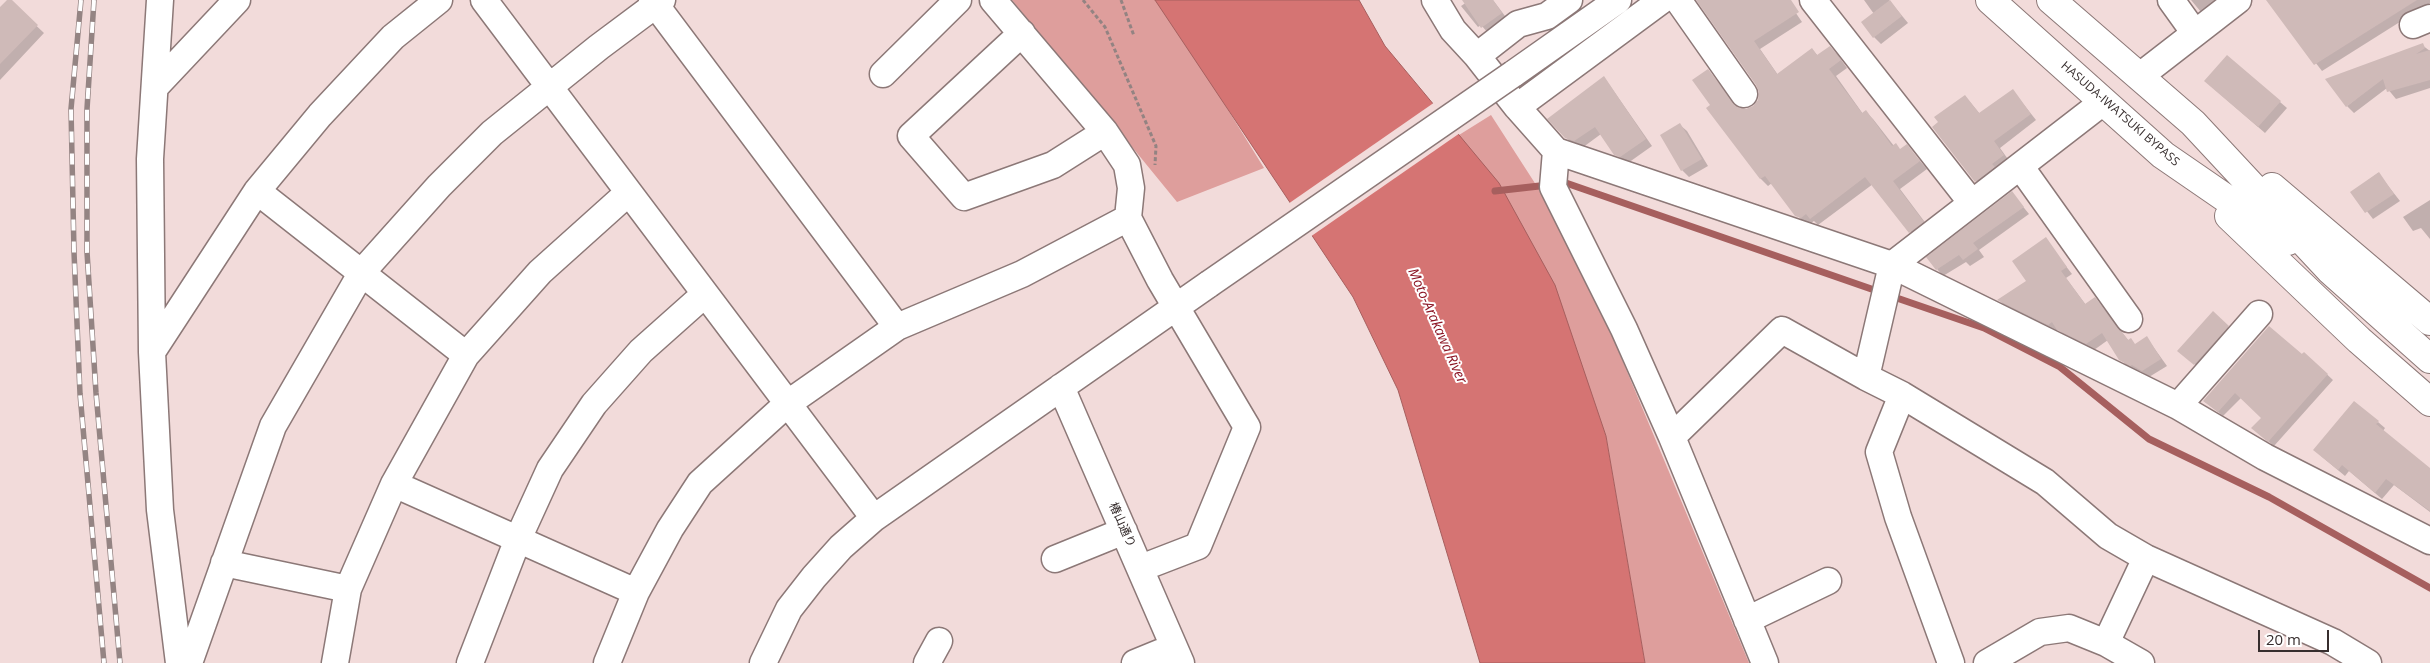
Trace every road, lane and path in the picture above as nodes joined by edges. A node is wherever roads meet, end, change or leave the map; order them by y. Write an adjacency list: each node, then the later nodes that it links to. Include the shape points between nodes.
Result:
1 (160, 0): 26 (street)
2 (237, 0): 26 (street)
3 (439, 0): 37 (street, via 393,37 320,115)
4 (484, 0): 27 (street)
5 (958, 0): 24 (street)
6 (994, 0): 21 (street)
7 (1083, 0): 35 (path, via 1105,27 1156,146)
8 (1121, 0): 22 (path)
9 (1435, 0): 23 (street, via 1453,30)
10 (1568, 0): 23 (street, via 1547,16 1518,24)
11 (1618, 0): 45 (street, bridge)
12 (1662, 0): 30 (street)
13 (1678, 0): 28 (street)
14 (1812, 0): 39 (street)
15 (1990, 0): 29 (highway, HASUDA-IWATSUKI BYPASS)
16 (2051, 0): 25 (highway, HASUDA-IWATSUKI BYPASS)
17 (2171, 0): 20 (street)
18 (2238, 0): 20 (street)
19 (656, 2): 27 (street); 49 (street)
20 (2194, 32): 25 (street)
21 (1022, 33): 32 (street); 32 (street, via 911,136 964,197 1053,165)
22 (1134, 36)
23 (1477, 56): 30 (street)
24 (883, 74)
25 (2140, 76): 31 (highway, HASUDA-IWATSUKI BYPASS)
26 (155, 87): 50 (street, via 150,159)
27 (549, 87): 38 (street); 43 (street, via 492,134 438,186)
28 (1744, 94)
29 (2103, 102): 34 (highway, HASUDA-IWATSUKI BYPASS); 36 (street)
30 (1517, 107): 33 (street)
31 (2193, 123): 42 (highway, HASUDA-IWATSUKI BYPASS); 48 (highway)
32 (1105, 132): 40 (street, via 1127,165 1131,188)
33 (1556, 151): 41 (street); 59 (street, via 1554,187 1624,329)
34 (2163, 155): 42 (highway, HASUDA-IWATSUKI BYPASS); 56 (highway)
35 (1155, 165)
36 (2020, 166): 39 (street); 47 (street)
37 (257, 190): 43 (street); 50 (street)
38 (628, 193): 44 (street); 51 (street, via 540,272)
39 (1972, 203): 41 (street)
40 (1128, 218): 45 (street); 49 (street, via 1022,274)
41 (1892, 265): 53 (street); 58 (street)
42 (2330, 270): 52 (highway, HASUDA-IWATSUKI BYPASS)
43 (362, 272): 51 (street); 67 (street, via 273,426)
44 (705, 294): 57 (street); 63 (street, via 642,351 594,404 550,468)
45 (1176, 307): 54 (street); 68 (street, via 1246,427 1198,546)
46 (2259, 314): 58 (street)
47 (2129, 320)
48 (2430, 321)
49 (897, 326): 57 (street)
50 (152, 352): 76 (street, via 160,510)
51 (466, 354): 60 (street)
52 (2430, 359)
53 (1866, 377): 55 (street); 59 (street, via 1782,330)
54 (1061, 387): 61 (street); 62 (street, 椿山通り)
55 (1902, 395): 65 (street, via 2046,482 2108,536); 83 (street, via 1879,452 1898,517)
56 (2430, 402)
57 (787, 404): 61 (street); 71 (street, via 700,482)
58 (2178, 406): 64 (street, via 2266,457)
59 (1672, 437): 72 (street)
60 (394, 484): 63 (street); 70 (street)
61 (874, 518): 75 (street, via 841,547 789,609)
62 (1124, 531): 66 (street); 68 (street, 椿山通り)
63 (518, 539): 71 (street); 79 (street)
64 (2430, 541)
65 (2146, 558): 73 (street); 86 (street, via 2333,642)
66 (1056, 559)
67 (224, 563): 70 (street); 77 (street)
68 (1141, 568): 74 (street, 椿山通り)
69 (1828, 582): 72 (street)
70 (348, 589): 78 (street)
71 (636, 592): 80 (street)
72 (1747, 620): 82 (street)
73 (2106, 643): 84 (street, via 2069,628 2040,632); 85 (street)
74 (1178, 655): 81 (street)
75 (771, 660)
76 (178, 663)
77 (189, 663)
78 (335, 663)
79 (470, 663)
80 (607, 663)
81 (1135, 663)
82 (1765, 663)
83 (1951, 663)
84 (1987, 663)
85 (2142, 663)
86 (2368, 663)

